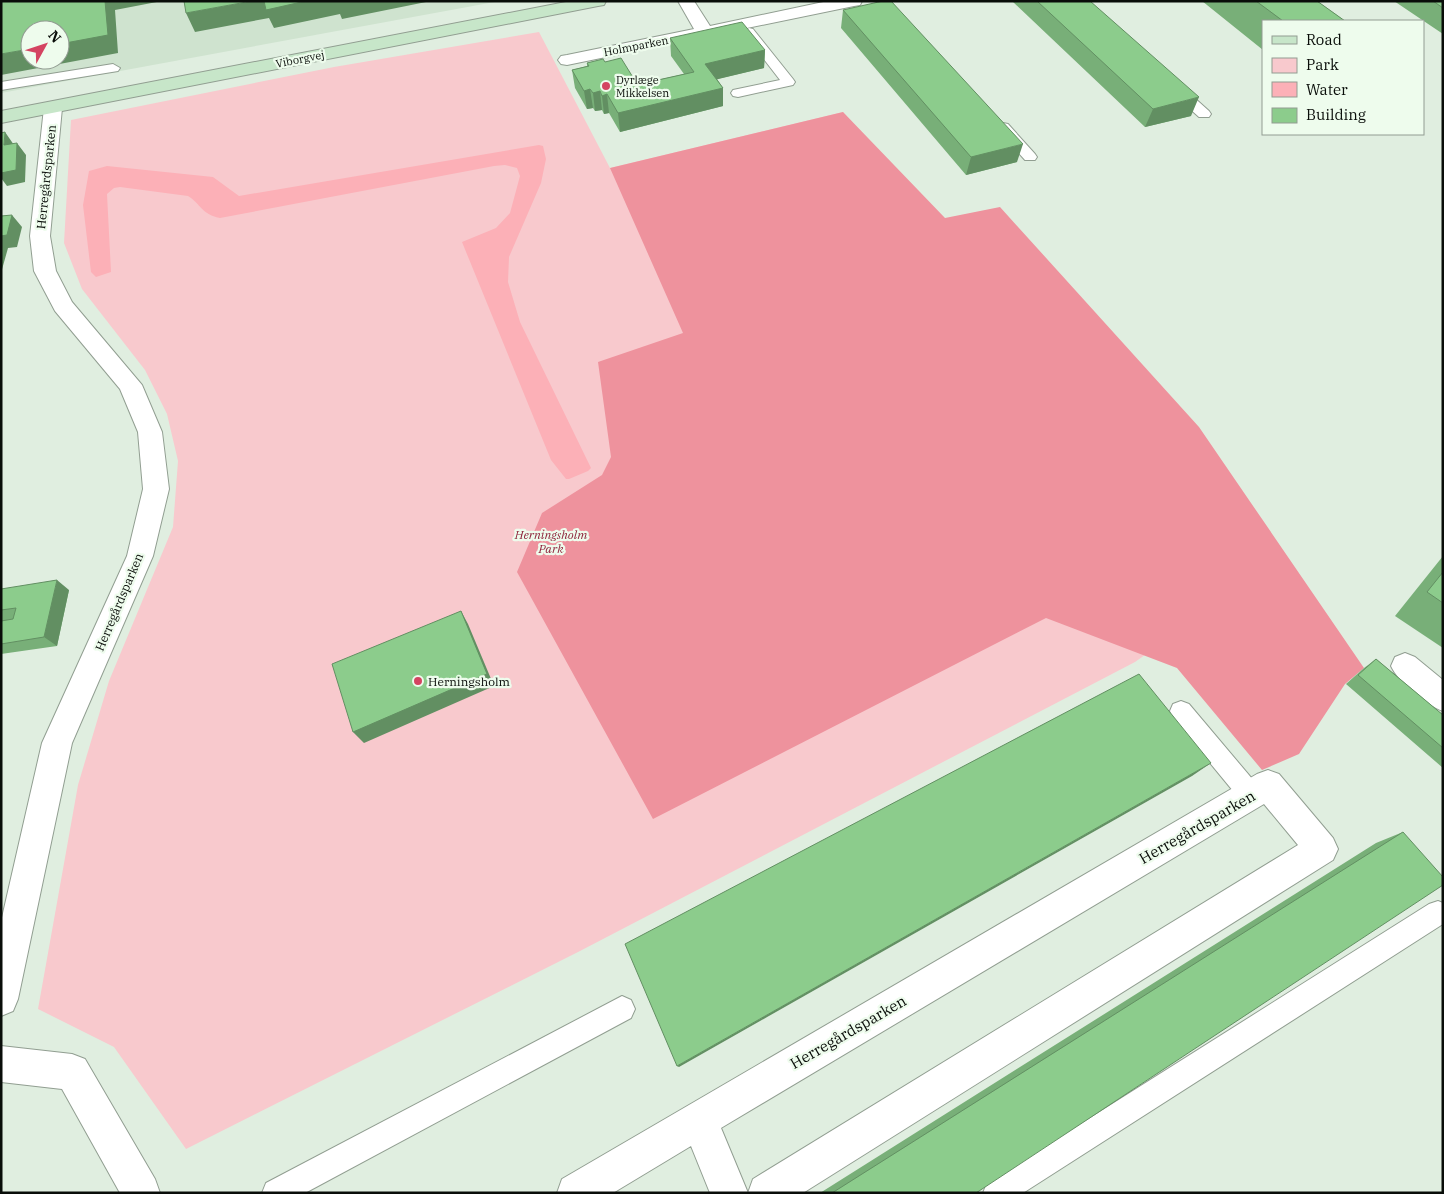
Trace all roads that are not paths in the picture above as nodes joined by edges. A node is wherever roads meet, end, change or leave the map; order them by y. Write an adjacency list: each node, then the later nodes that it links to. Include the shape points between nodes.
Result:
1 (598, 1): 11 (street, Viborgvej)
2 (686, 1): 5 (street)
3 (854, 1): 4 (street, Holmparken)
4 (743, 24): 5 (street, Holmparken); 10 (lane, via 788,82)
5 (705, 32): 6 (street, Holmparken)
6 (567, 60)
7 (113, 68): 9 (lane)
8 (1167, 80): 12 (lane)
9 (1, 86)
10 (738, 93)
11 (53, 108): 14 (street, Viborgvej); 21 (street, Herregårdsparken, via 40,236 46,271 63,306 130,385 150,432 156,489 140,556 57,743)
12 (1204, 114)
13 (991, 115): 15 (lane)
14 (1, 117)
15 (1030, 157)
16 (1405, 666): 17 (street)
17 (1443, 698)
18 (1181, 711): 19 (lane)
19 (1251, 795): 24 (street, Herregårdsparken); 29 (street, Herregårdsparken, via 1268,785 1322,849)
20 (1438, 913): 30 (lane)
21 (1, 998)
22 (622, 1009): 26 (lane)
23 (1, 1064): 25 (street, via 72,1072)
24 (699, 1120): 27 (street, Herregårdsparken); 28 (street)
25 (141, 1193)
26 (276, 1193)
27 (576, 1193)
28 (730, 1193)
29 (767, 1193)
30 (997, 1193)

